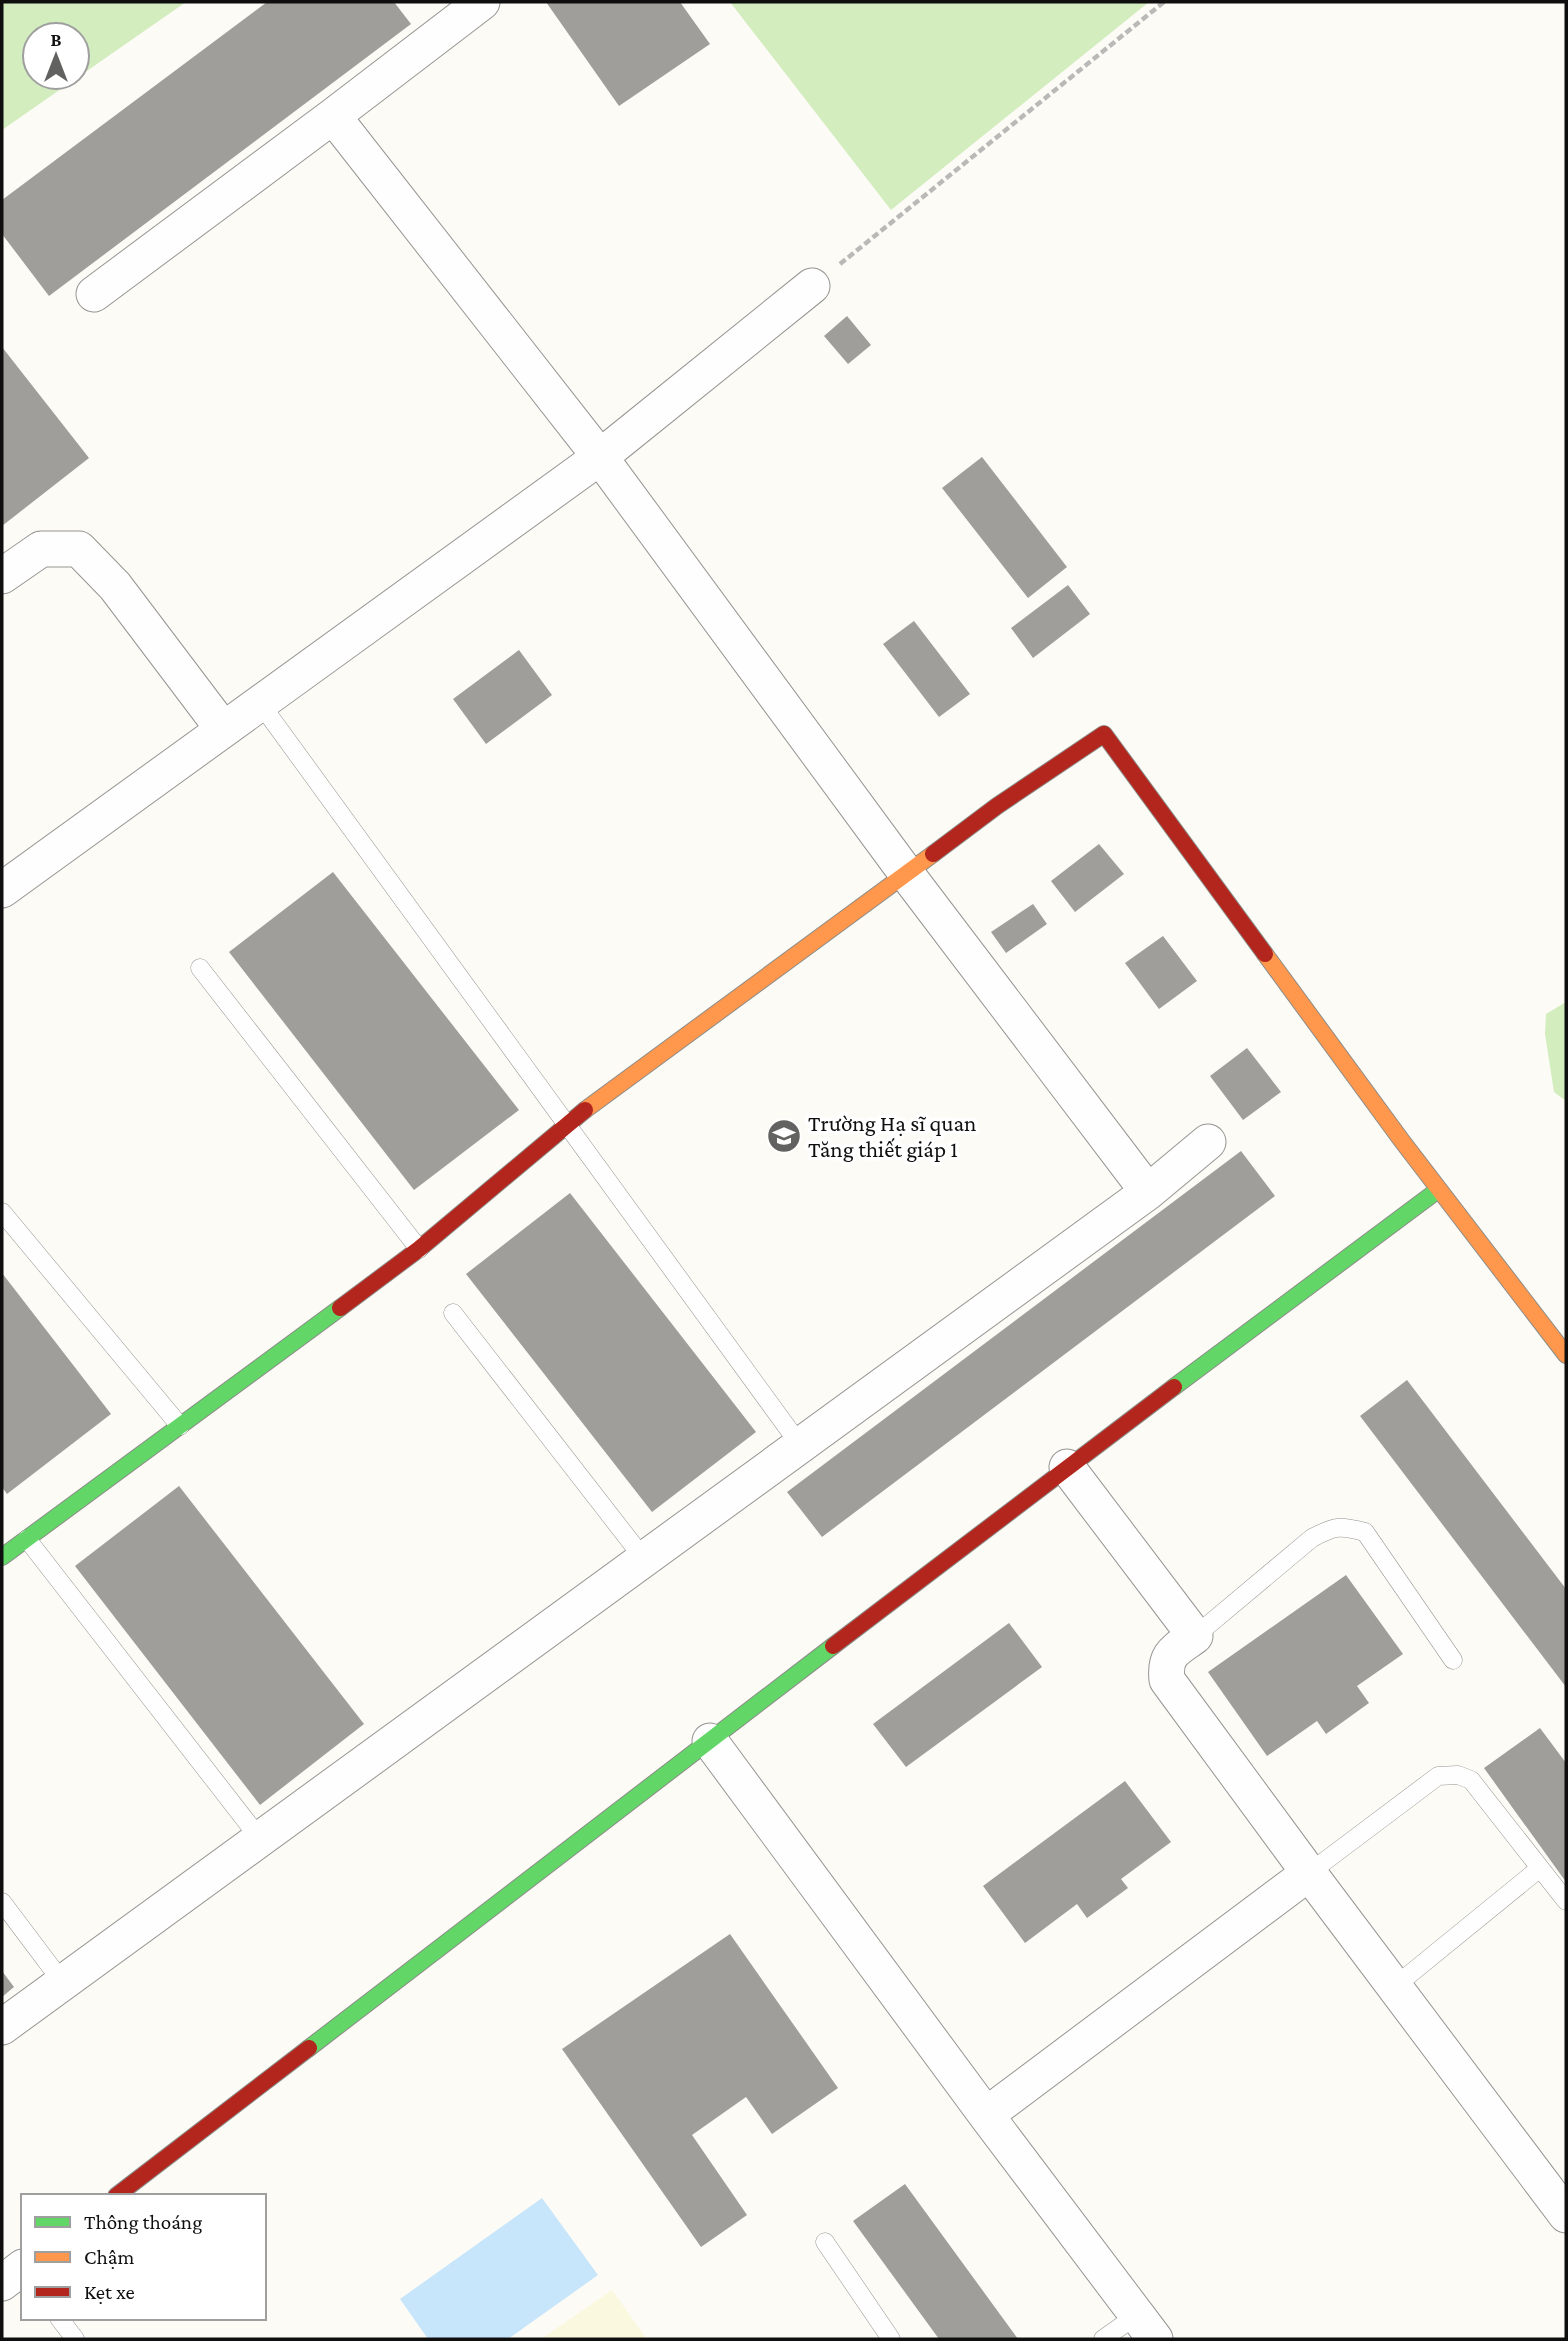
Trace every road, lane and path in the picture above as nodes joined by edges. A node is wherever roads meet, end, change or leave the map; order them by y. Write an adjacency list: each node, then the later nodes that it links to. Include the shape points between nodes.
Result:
1 (482, 2): 3 (street)
2 (1164, 2): 4 (path)
3 (333, 116): 5 (street); 6 (street)
4 (812, 286): 6 (street)
5 (94, 294)
6 (600, 457): 8 (street); 10 (street)
7 (2, 576): 9 (street, via 41,549 79,549 115,586)
8 (260, 703): 9 (street); 13 (lane)
9 (223, 729): 11 (street)
10 (906, 873): 13 (street); 15 (street, via 1104,734); 16 (street)
11 (2, 890)
12 (200, 968): 18 (lane)
13 (568, 1123): 18 (street); 22 (lane)
14 (1208, 1142): 16 (street)
15 (1438, 1190): 20 (street); 23 (street)
16 (1148, 1192): 22 (street)
17 (2, 1212): 21 (lane)
18 (419, 1248): 21 (street)
19 (453, 1313): 26 (lane)
20 (1566, 1355)
21 (180, 1426): 24 (street)
22 (800, 1445): 26 (street)
23 (1067, 1467): 27 (street); 29 (street)
24 (27, 1539): 25 (street); 30 (lane)
25 (3, 1555)
26 (644, 1559): 30 (street)
27 (1195, 1636): 28 (lane, via 1312,1538 1343,1526 1365,1532); 32 (street, via 1170,1655 1167,1680)
28 (1453, 1660)
29 (710, 1741): 38 (street); 39 (street)
30 (260, 1839): 35 (street)
31 (1540, 1868): 32 (lane, via 1471,1780 1458,1775 1438,1776); 34 (lane); 36 (lane)
32 (1309, 1873): 36 (street); 38 (street)
33 (2, 1902): 35 (lane)
34 (1566, 1902)
35 (63, 1983): 37 (street)
36 (1394, 1987): 40 (street)
37 (2, 2028)
38 (986, 2115): 43 (street)
39 (119, 2194)
40 (1566, 2215)
41 (825, 2242): 45 (lane)
42 (61, 2320): 44 (lane)
43 (1146, 2327): 46 (lane)
44 (75, 2339)
45 (891, 2339)
46 (1104, 2339)

